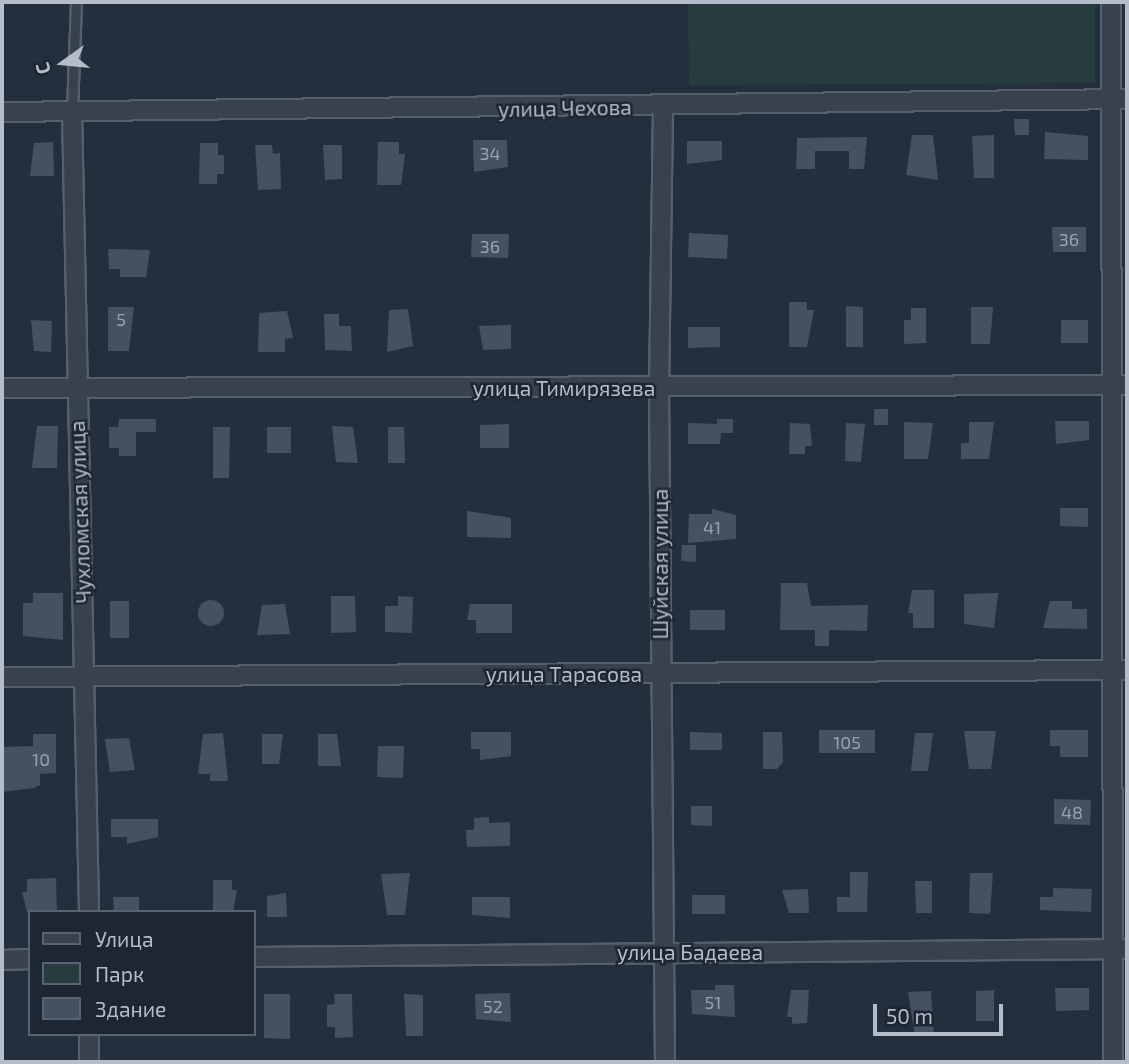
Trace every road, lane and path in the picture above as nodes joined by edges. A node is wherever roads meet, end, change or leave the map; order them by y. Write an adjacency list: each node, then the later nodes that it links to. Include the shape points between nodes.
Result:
1 (76, 2): 6 (lane)
2 (1111, 2): 3 (street)
3 (1119, 99): 4 (street, улица Чехова); 7 (street)
4 (663, 107): 6 (street, улица Чехова); 10 (street, Шуйская улица)
5 (2, 113): 6 (street, улица Чехова)
6 (72, 113): 8 (street, Чухломская улица)
7 (1119, 385): 10 (street, улица Тимирязева); 11 (street)
8 (75, 386): 9 (street, улица Тимирязева); 10 (street, улица Тимирязева); 13 (street, Чухломская улица)
9 (2, 388)
10 (659, 389): 12 (street, Шуйская улица)
11 (1120, 670): 12 (street, улица Тарасова); 16 (street)
12 (660, 673): 13 (street, улица Тарасова); 17 (street, Шуйская улица)
13 (86, 675): 14 (street, улица Тарасова); 15 (street, Чухломская улица)
14 (2, 677)
15 (89, 910)
16 (1119, 949): 17 (street, улица Бадаева); 24 (street)
17 (664, 951): 18 (street, улица Бадаева); 23 (street, Шуйская улица)
18 (256, 957)
19 (28, 959): 20 (street)
20 (2, 960)
21 (89, 1036): 22 (street)
22 (89, 1062)
23 (665, 1062)
24 (1112, 1062)

